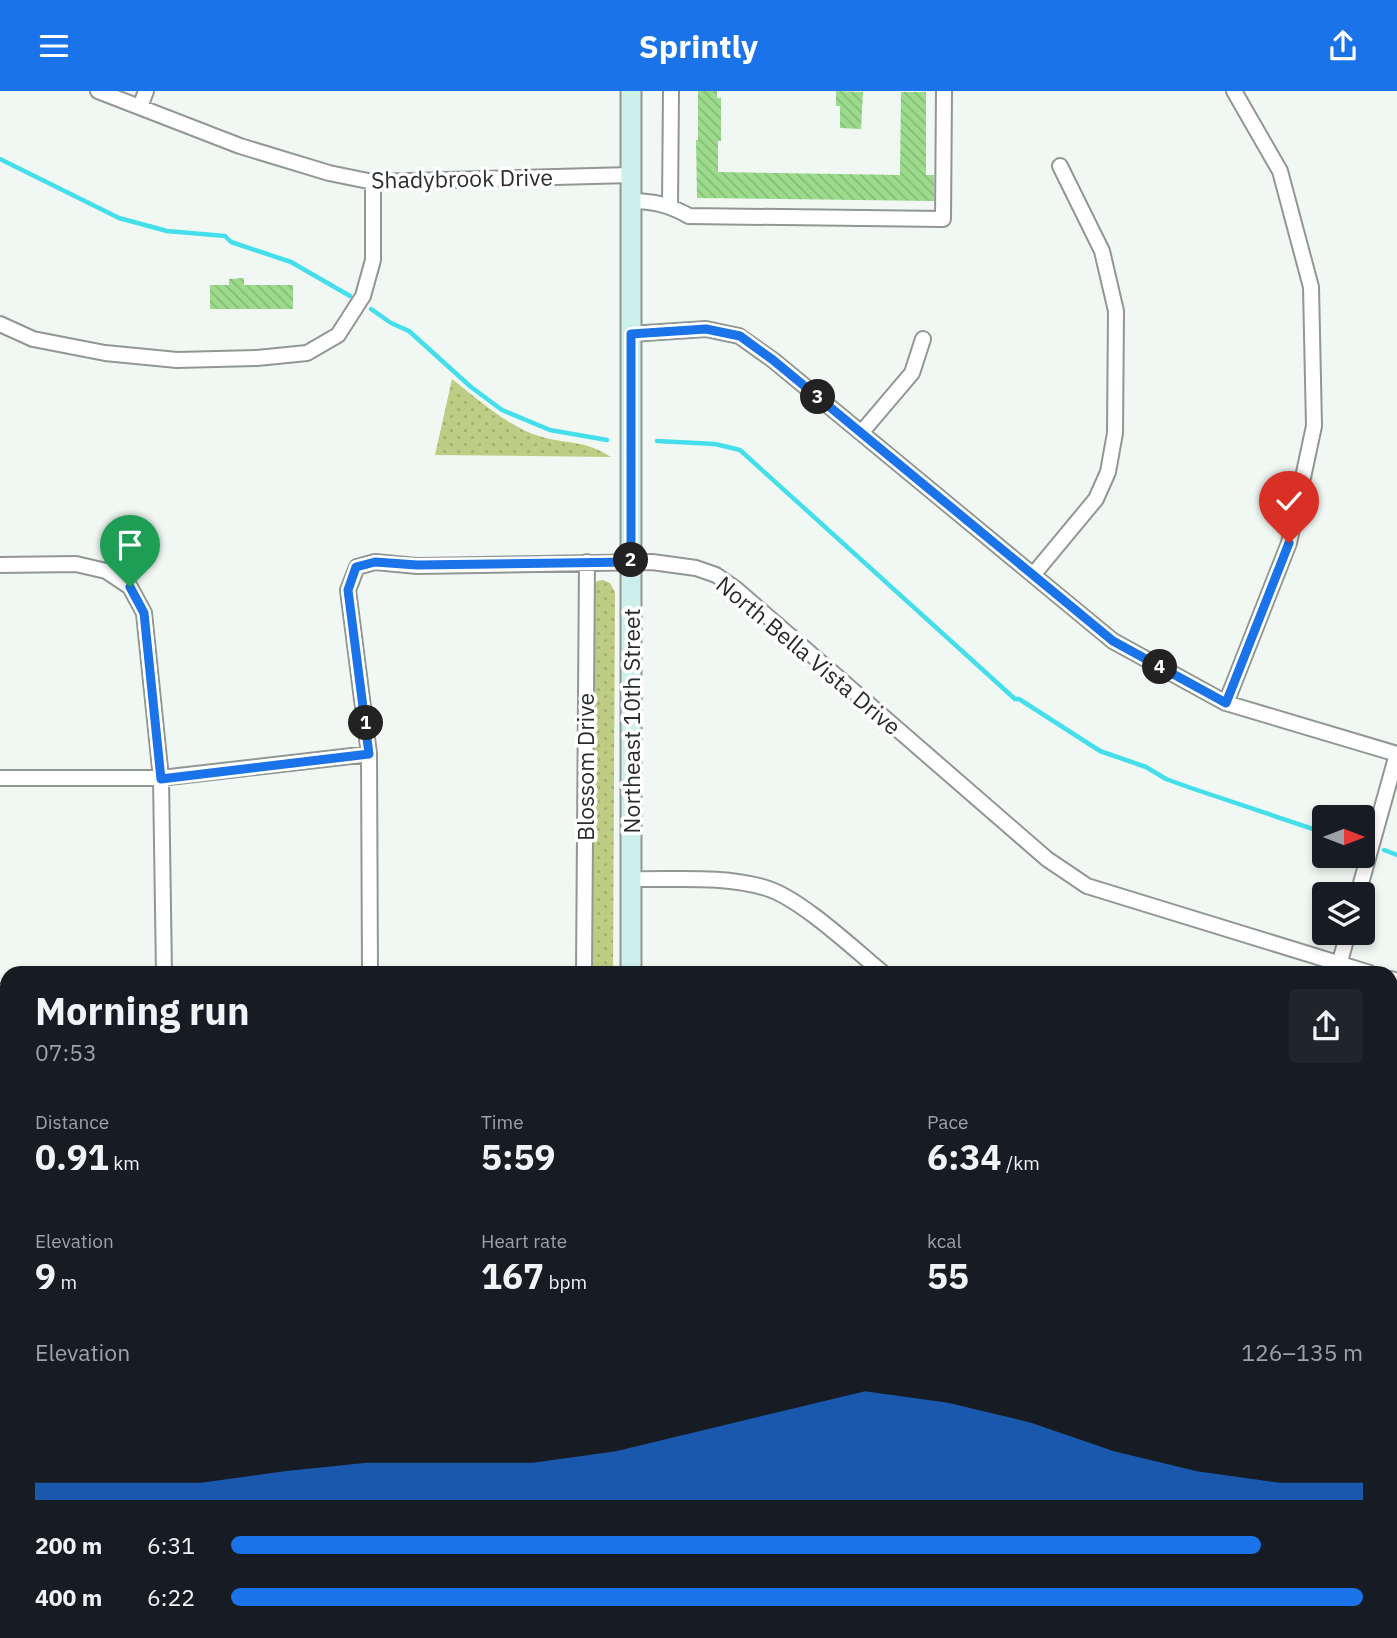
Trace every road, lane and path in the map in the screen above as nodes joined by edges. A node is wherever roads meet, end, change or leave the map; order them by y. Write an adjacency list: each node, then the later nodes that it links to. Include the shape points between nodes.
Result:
1 (98, 91): 7 (street, Shadybrook Drive)
2 (146, 91): 7 (street)
3 (631, 91): 9 (main road, Northeast 10th Street)
4 (671, 91): 12 (street)
5 (944, 91): 12 (street, via 943,219 690,216)
6 (1234, 91): 21 (street, via 1280,171 1311,287 1314,426 1289,543)
7 (140, 107): 10 (street, Shadybrook Drive, via 240,146)
8 (1060, 166): 20 (street, via 1102,251 1116,311 1115,433 1108,472 1096,499)
9 (631, 175): 10 (street, Shadybrook Drive); 11 (main road, Northeast 10th Street)
10 (373, 182): 13 (street, via 373,260 363,296 338,335 307,353 177,360 33,339)
11 (631, 201): 12 (street); 14 (main road, Northeast 10th Street)
12 (670, 206)
13 (0, 324)
14 (631, 334): 16 (street, via 706,329 740,336); 18 (main road, Northeast 10th Street)
15 (923, 339): 16 (street, via 912,373)
16 (861, 433): 20 (street)
17 (587, 562): 18 (street, North Bella Vista Drive); 22 (street, North Bella Vista Drive, via 375,562 356,567 348,590); 31 (street, Blossom Drive)
18 (631, 562): 26 (main road, Northeast 10th Street); 34 (street, North Bella Vista Drive, via 696,568 736,589 1047,859 1087,886)
19 (0, 565): 25 (street, via 76,564 106,571 130,587 144,613)
20 (1034, 575): 21 (street, via 1113,641)
21 (1226, 703): 23 (street)
22 (369, 754): 25 (street); 30 (street)
23 (1397, 754): 27 (street)
24 (0, 778): 25 (street)
25 (161, 779): 29 (street)
26 (631, 879): 32 (main road, Northeast 10th Street); 33 (street, via 741,882 768,888 832,930)
27 (1361, 882)
28 (1345, 945): 35 (street)
29 (164, 966)
30 (370, 966)
31 (584, 966)
32 (631, 966)
33 (875, 966)
34 (1332, 966)
35 (1339, 966)

